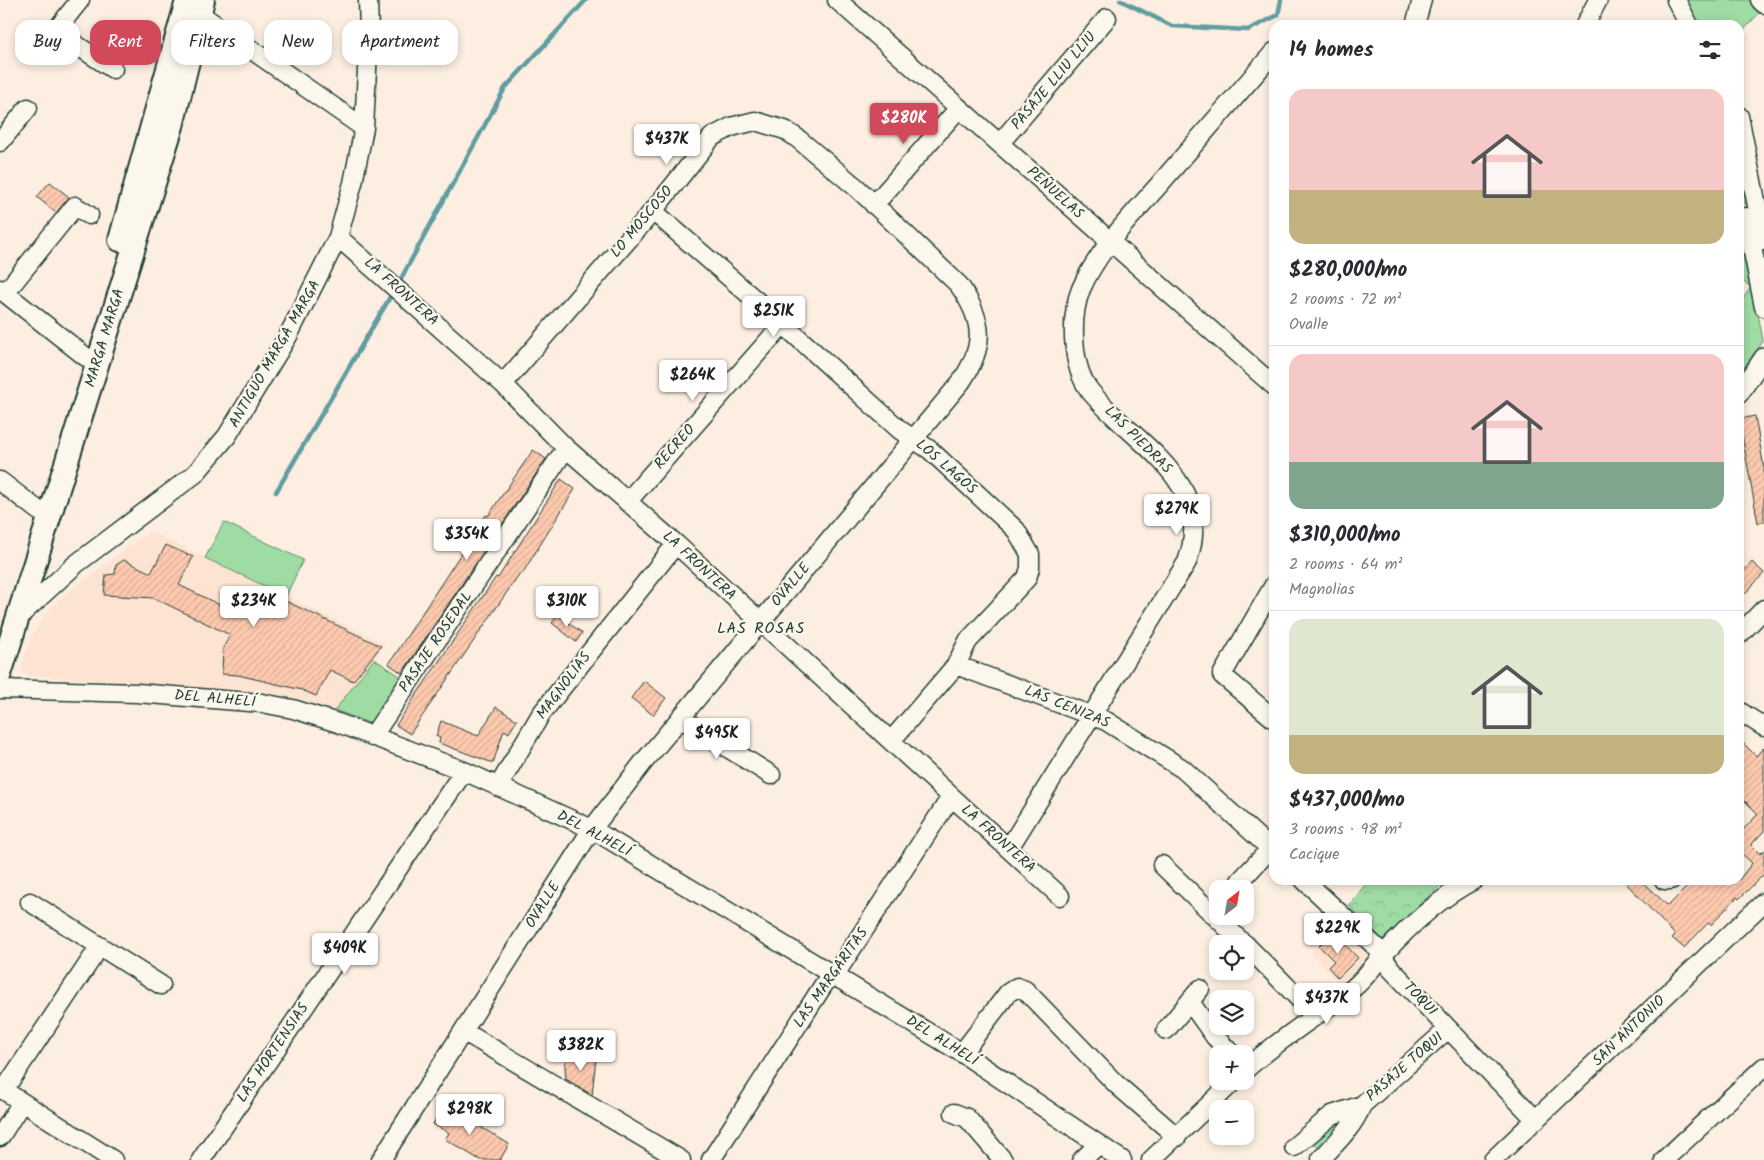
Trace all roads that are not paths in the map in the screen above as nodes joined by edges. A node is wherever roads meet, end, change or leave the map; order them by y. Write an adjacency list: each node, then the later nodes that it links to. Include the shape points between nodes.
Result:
1 (80, 0): 11 (street)
2 (368, 0): 20 (street, ANTIGUO MARGA MARGA)
3 (1422, 0): 12 (street)
4 (1598, 0): 13 (street)
5 (1676, 0): 14 (street)
6 (1760, 0): 9 (street)
7 (191, 3): 20 (street); 34 (main road, MARGA MARGA); 47 (main road, MARGA MARGA, via 172,126)
8 (849, 4): 19 (street, PEÑUELAS)
9 (1764, 4)
10 (1107, 18): 22 (street, PASAJE LLIU LLIU)
11 (64, 20)
12 (1416, 20)
13 (1588, 20)
14 (1687, 20)
15 (80, 48): 17 (street)
16 (1269, 58): 30 (street, LAS PIEDRAS)
17 (113, 70)
18 (28, 108): 21 (street)
19 (959, 108): 22 (street, PEÑUELAS); 24 (street)
20 (364, 128): 28 (street, ANTIGUO MARGA MARGA)
21 (0, 142)
22 (1000, 144): 30 (street, PEÑUELAS)
23 (1744, 153): 26 (street)
24 (874, 204): 25 (street, LO MOSCOSO, via 797,138 785,130 755,121 731,127 712,137); 39 (street, OVALLE, via 959,285 969,299 979,326 980,340 970,370)
25 (653, 211): 33 (street, LOS LAGOS); 37 (street, LO MOSCOSO)
26 (1752, 212): 29 (street); 32 (street)
27 (89, 215): 31 (street, via 75,206)
28 (338, 237): 37 (street, LA FRONTERA); 47 (street, ANTIGUO MARGA MARGA, via 288,336 227,436 195,474 76,564)
29 (1764, 240)
30 (1110, 242): 36 (street, PEÑUELAS); 54 (street, LAS PIEDRAS, via 1082,289 1075,311 1074,340 1080,368 1089,390 1165,463 1180,482 1190,503 1194,528 1193,546 1187,562)
31 (3, 291): 34 (street)
32 (1764, 307)
33 (783, 324): 39 (street, LOS LAGOS); 42 (street, RECREO)
34 (86, 358): 43 (main road, MARGA MARGA)
35 (1764, 358): 38 (street)
36 (1269, 382)
37 (503, 384): 40 (street, LA FRONTERA)
38 (1744, 387)
39 (914, 439): 48 (street, OVALLE); 51 (street, LOS LAGOS, via 1016,530 1030,554 1027,578 968,641)
40 (566, 448): 42 (street, LA FRONTERA); 59 (street, PASAJE ROSEDAL)
41 (0, 481): 43 (street)
42 (627, 502): 44 (street, LA FRONTERA)
43 (39, 512): 50 (main road, MARGA MARGA)
44 (676, 544): 48 (street, LA FRONTERA); 63 (street, MAGNOLIAS, via 541,714)
45 (1269, 599): 56 (street, via 1222,675)
46 (1763, 612): 49 (street)
47 (17, 618): 52 (main road, MARGA MARGA)
48 (759, 622): 57 (street, OVALLE); 60 (street, LA FRONTERA)
49 (1744, 630)
50 (0, 637)
51 (956, 665): 54 (street, LAS CENIZAS); 60 (street, LOS LAGOS)
52 (0, 674)
53 (0, 689): 59 (street, DEL ALHELÍ, via 137,693 262,703 293,709)
54 (1093, 714): 66 (street, LAS CENIZAS, via 1172,761); 67 (street, LAS PIEDRAS)
55 (1744, 714): 58 (street)
56 (1269, 715)
57 (680, 718): 62 (street); 65 (street, OVALLE)
58 (1764, 727)
59 (372, 737): 61 (street, DEL ALHELÍ)
60 (891, 741): 64 (street, LA FRONTERA)
61 (464, 772): 63 (street, DEL ALHELÍ); 102 (street, LAS HORTENSIAS)
62 (771, 775)
63 (498, 787): 65 (street, DEL ALHELÍ)
64 (951, 797): 67 (street, LA FRONTERA); 80 (street, LAS MARGARITAS)
65 (592, 829): 80 (street, DEL ALHELÍ); 84 (street, OVALLE)
66 (1269, 846)
67 (1009, 848): 73 (street, LA FRONTERA)
68 (1269, 853): 70 (street)
69 (1162, 865): 76 (street)
70 (1241, 880)
71 (1309, 885): 79 (street, TOQUI)
72 (1465, 885): 79 (street, via 1445,897)
73 (1060, 896)
74 (30, 902): 77 (street)
75 (1764, 902): 95 (street, SAN ANTONIO)
76 (1236, 935)
77 (100, 946): 81 (street); 90 (street)
78 (1254, 953): 82 (street)
79 (1382, 956): 82 (street, via 1352,989); 83 (street, TOQUI)
80 (834, 976): 87 (street, DEL ALHELÍ); 105 (street, LAS MARGARITAS, via 826,982)
81 (160, 985)
82 (1314, 1014): 88 (street)
83 (1448, 1029): 93 (street, PASAJE TOQUI); 95 (street, TOQUI)
84 (463, 1031): 103 (street, OVALLE); 104 (street)
85 (1215, 1037): 85 (street, via 1195,995 1170,1024); 86 (street)
86 (1223, 1045)
87 (962, 1053): 97 (street, via 1008,993 1017,987 1025,990 1116,1084); 98 (street, DEL ALHELÍ)
88 (1254, 1062)
89 (1764, 1067): 111 (street)
90 (2, 1089): 92 (street)
91 (1225, 1090): 97 (street)
92 (22, 1102): 96 (street); 99 (street)
93 (1362, 1105): 100 (street, PASAJE TOQUI, via 1341,1138); 100 (street, PASAJE TOQUI, via 1332,1115 1298,1144)
94 (954, 1113): 106 (street, via 967,1118)
95 (1536, 1120): 110 (street, SAN ANTONIO)
96 (0, 1137)
97 (1177, 1137): 109 (street)
98 (1098, 1145): 107 (street); 108 (street, DEL ALHELÍ)
99 (88, 1154): 101 (street)
100 (1321, 1159)
101 (113, 1160)
102 (201, 1160)
103 (381, 1160)
104 (682, 1160)
105 (711, 1160)
106 (1003, 1160)
107 (1082, 1160)
108 (1122, 1160)
109 (1151, 1160)
110 (1493, 1160)
111 (1664, 1160)

